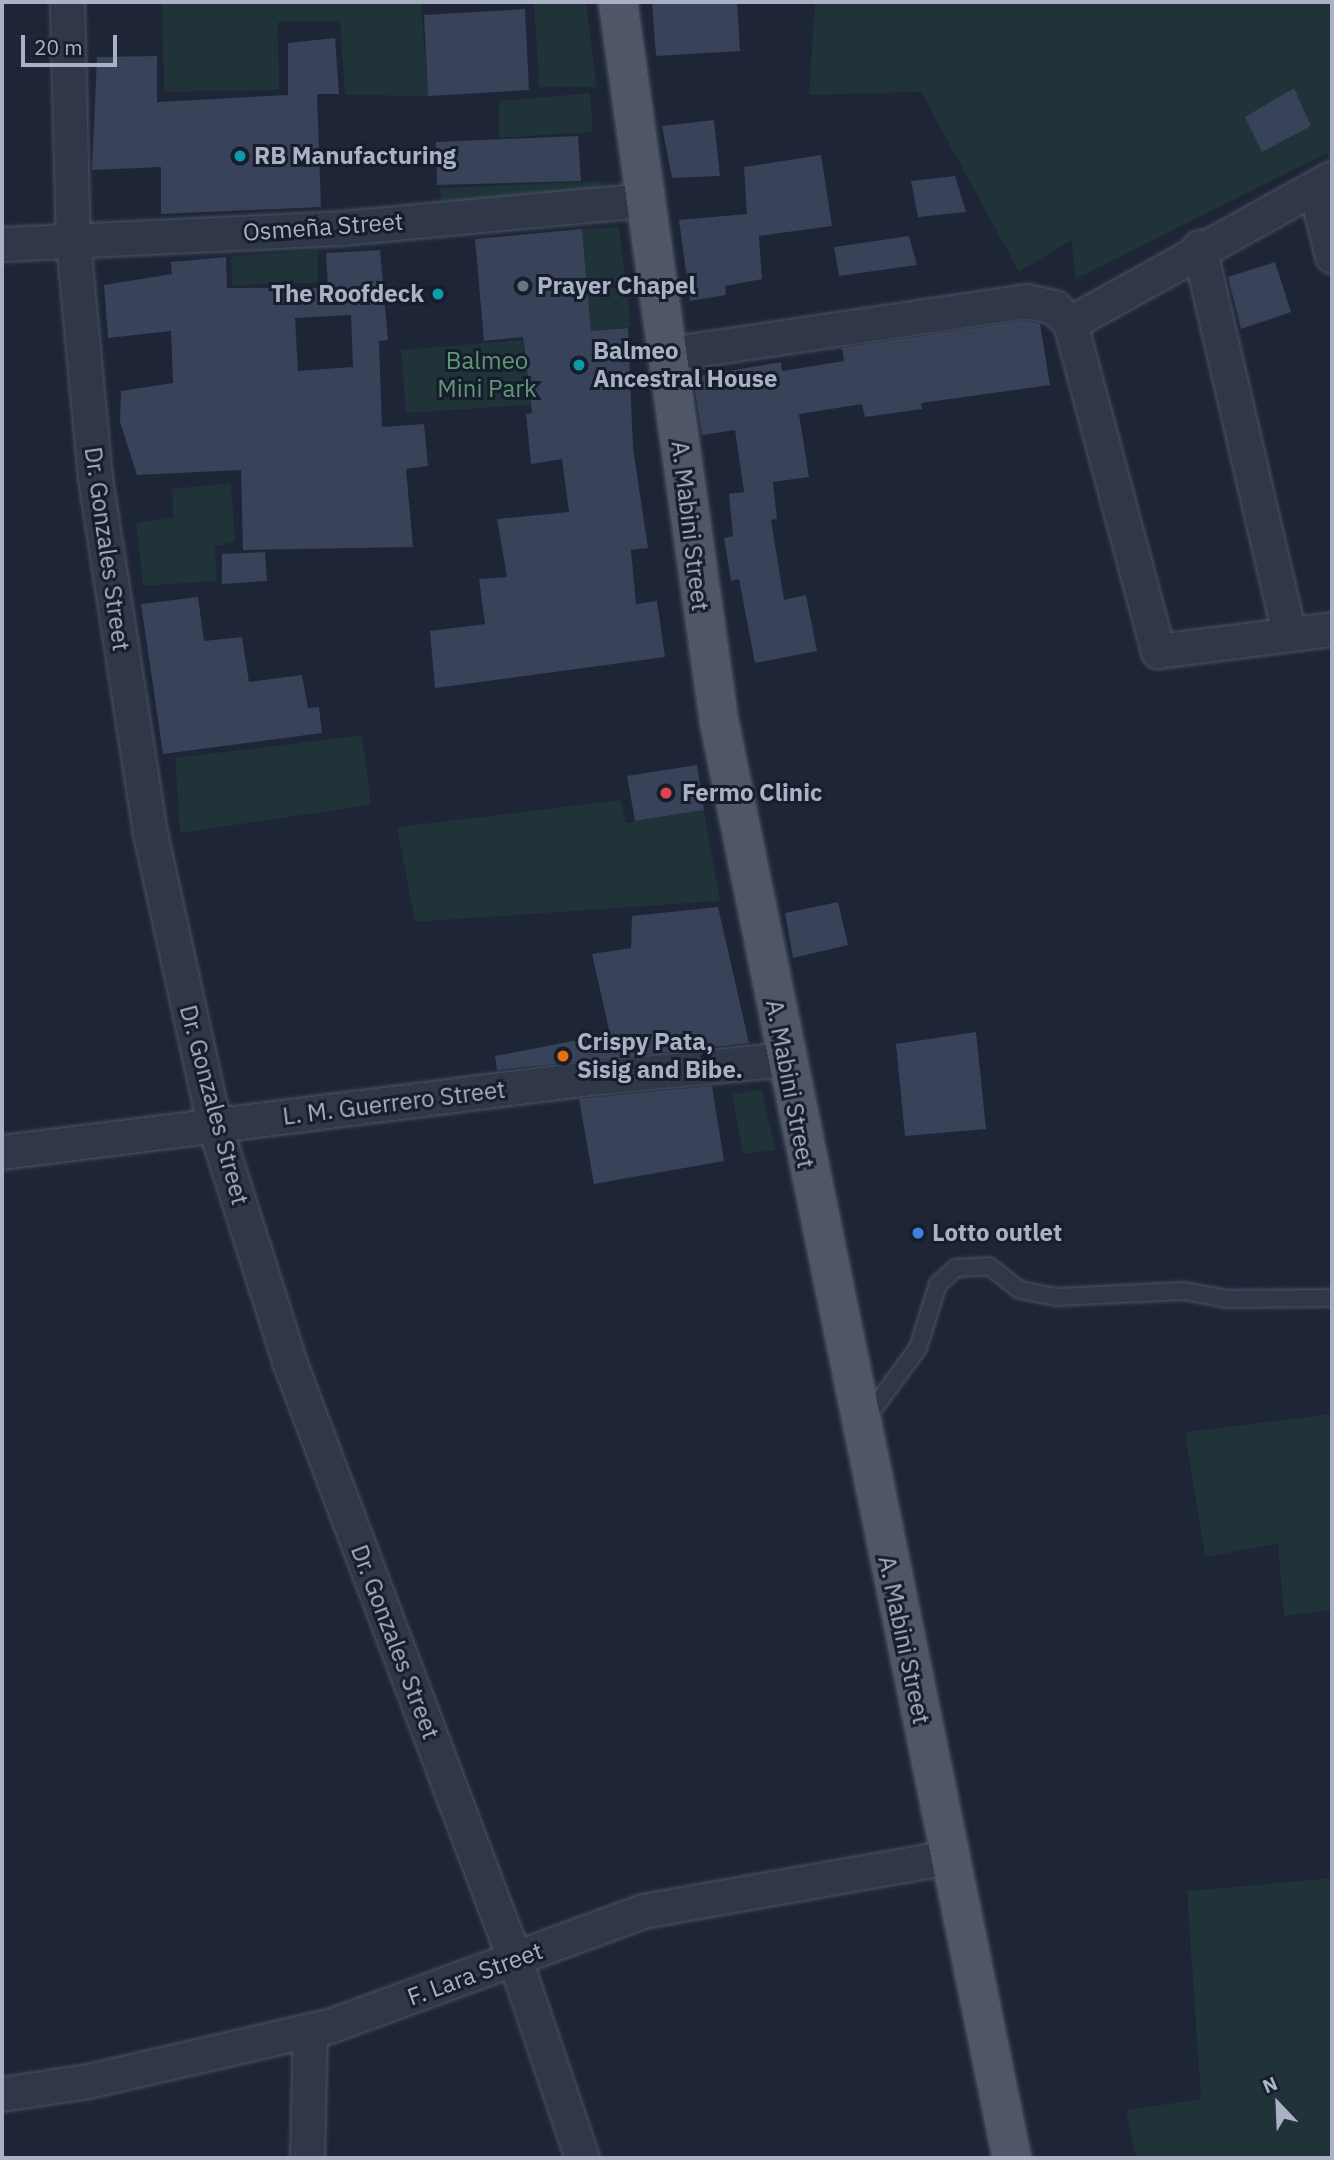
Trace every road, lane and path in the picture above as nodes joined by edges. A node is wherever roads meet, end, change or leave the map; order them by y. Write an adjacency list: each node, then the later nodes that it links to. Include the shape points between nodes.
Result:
1 (66, 2): 5 (street, Dr. Gonzales Street)
2 (618, 2): 4 (main road, A. Mabini Street)
3 (1323, 183): 7 (street); 8 (street)
4 (643, 200): 5 (street, Osmeña Street, via 342,228); 10 (main road, A. Mabini Street)
5 (73, 241): 6 (street, Osmeña Street); 14 (street, Dr. Gonzales Street, via 95,478 120,646 150,833)
6 (2, 244)
7 (1199, 247): 9 (street); 12 (street)
8 (1332, 256)
9 (1070, 324): 10 (street, via 1054,307 1026,301); 12 (street, via 1158,651)
10 (668, 354): 13 (main road, A. Mabini Street, via 698,596)
11 (1332, 629): 12 (street)
12 (1289, 634)
13 (787, 1059): 14 (street, L. M. Guerrero Street); 17 (main road, A. Mabini Street)
14 (214, 1124): 15 (street, L. M. Guerrero Street); 19 (street, Dr. Gonzales Street, via 289,1361)
15 (2, 1152)
16 (1332, 1298): 17 (lane, via 1228,1299 1184,1291 1057,1297 1020,1290 989,1266 956,1268 937,1284 918,1348)
17 (861, 1426): 18 (main road, A. Mabini Street)
18 (949, 1857): 19 (street, F. Lara Street, via 643,1911); 24 (main road, A. Mabini Street)
19 (515, 1960): 20 (street, F. Lara Street); 23 (street, Dr. Gonzales Street)
20 (310, 2030): 21 (street, F. Lara Street, via 88,2081); 22 (street)
21 (2, 2094)
22 (307, 2158)
23 (582, 2158)
24 (1012, 2158)

